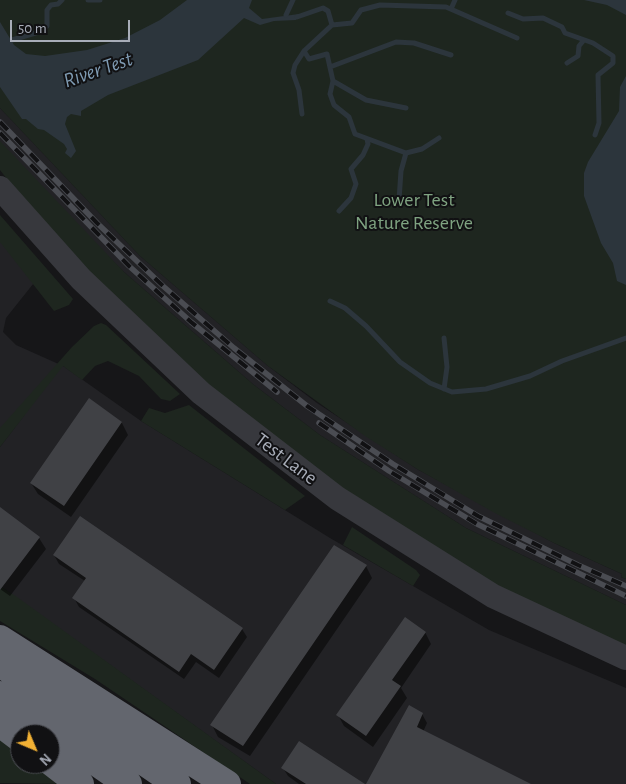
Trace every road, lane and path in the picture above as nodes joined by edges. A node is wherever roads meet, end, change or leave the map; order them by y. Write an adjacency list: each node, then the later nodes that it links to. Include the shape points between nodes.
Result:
1 (0, 188): 3 (street, Test Lane, via 81,279 201,393 337,498 493,596)
2 (0, 639): 10 (highway)
3 (626, 658)
4 (0, 663): 9 (highway)
5 (0, 695): 8 (highway)
6 (60, 769): 7 (highway)
7 (80, 784)
8 (128, 784)
9 (177, 784)
10 (227, 784)

